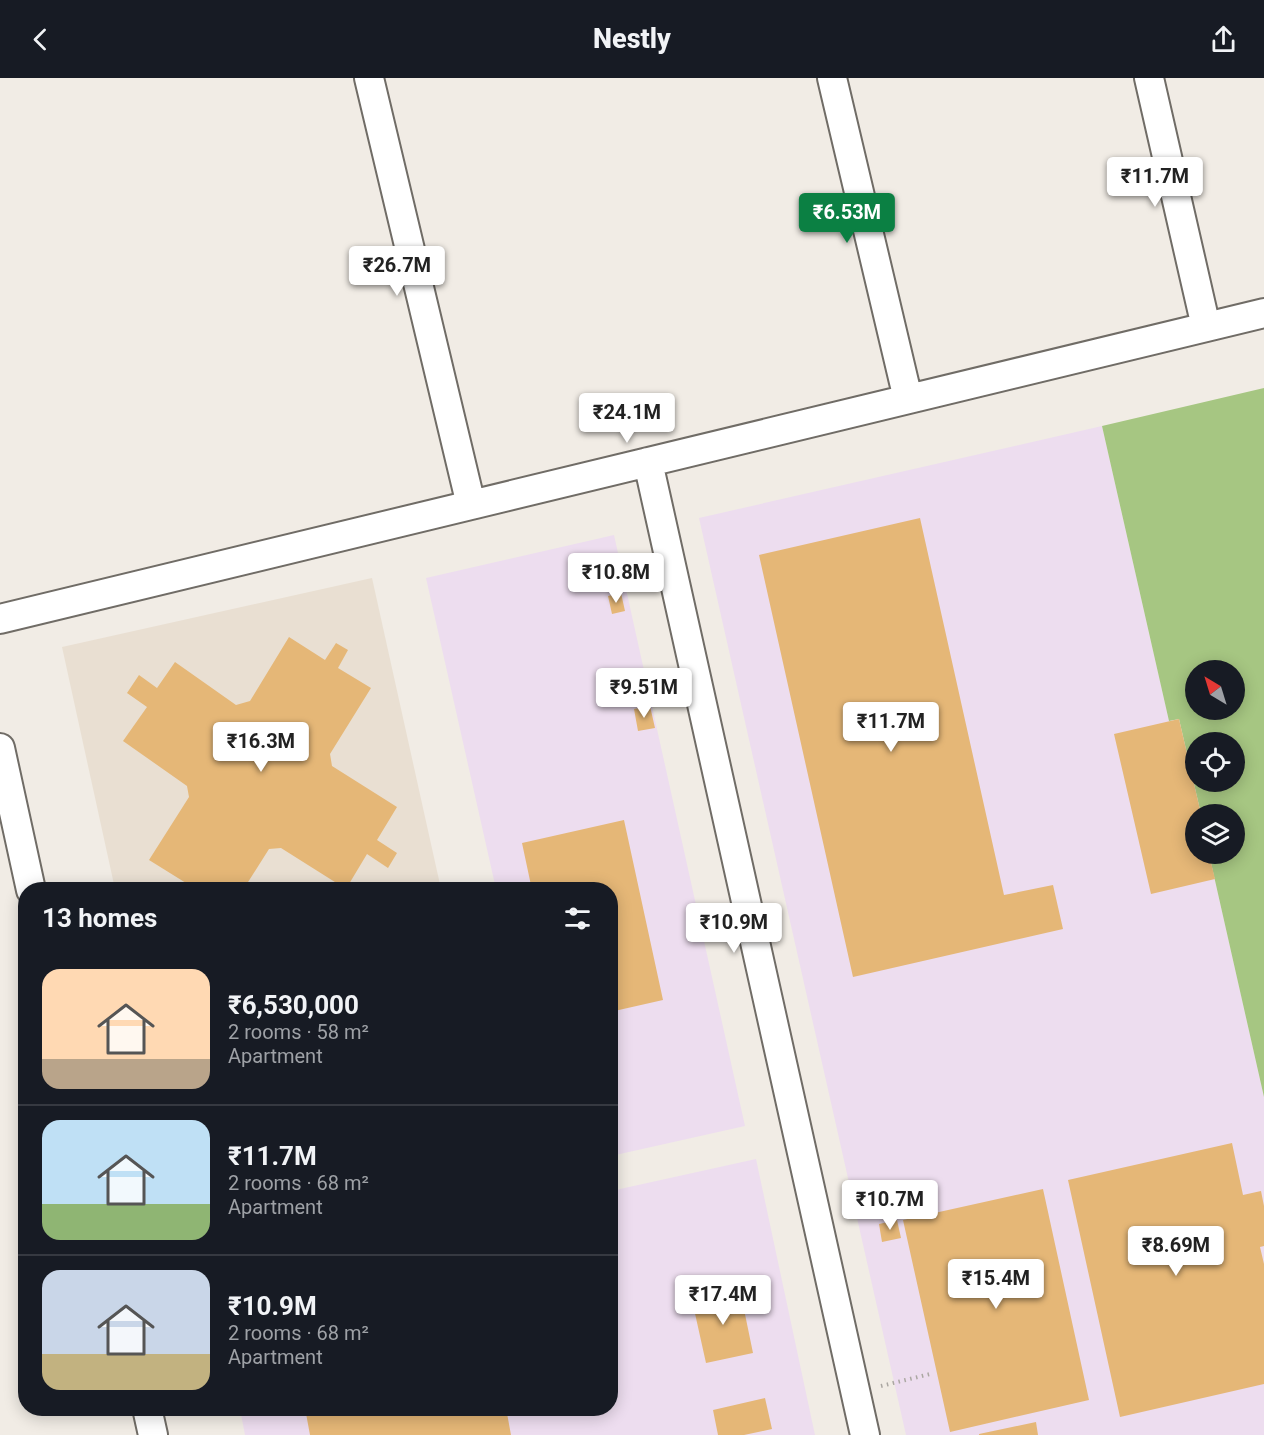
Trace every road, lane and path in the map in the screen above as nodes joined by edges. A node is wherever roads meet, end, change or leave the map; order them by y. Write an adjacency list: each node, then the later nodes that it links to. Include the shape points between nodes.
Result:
1 (369, 78): 8 (street)
2 (832, 78): 6 (street)
3 (1149, 78): 5 (street)
4 (1264, 313): 5 (street)
5 (1206, 327): 6 (street)
6 (908, 399): 7 (street)
7 (648, 462): 8 (street); 13 (street)
8 (471, 505): 9 (street)
9 (0, 619)
10 (0, 748): 11 (street)
11 (29, 882)
12 (930, 1374): 13 (path)
13 (855, 1392): 16 (street)
14 (149, 1416): 15 (street)
15 (153, 1435)
16 (865, 1435)

